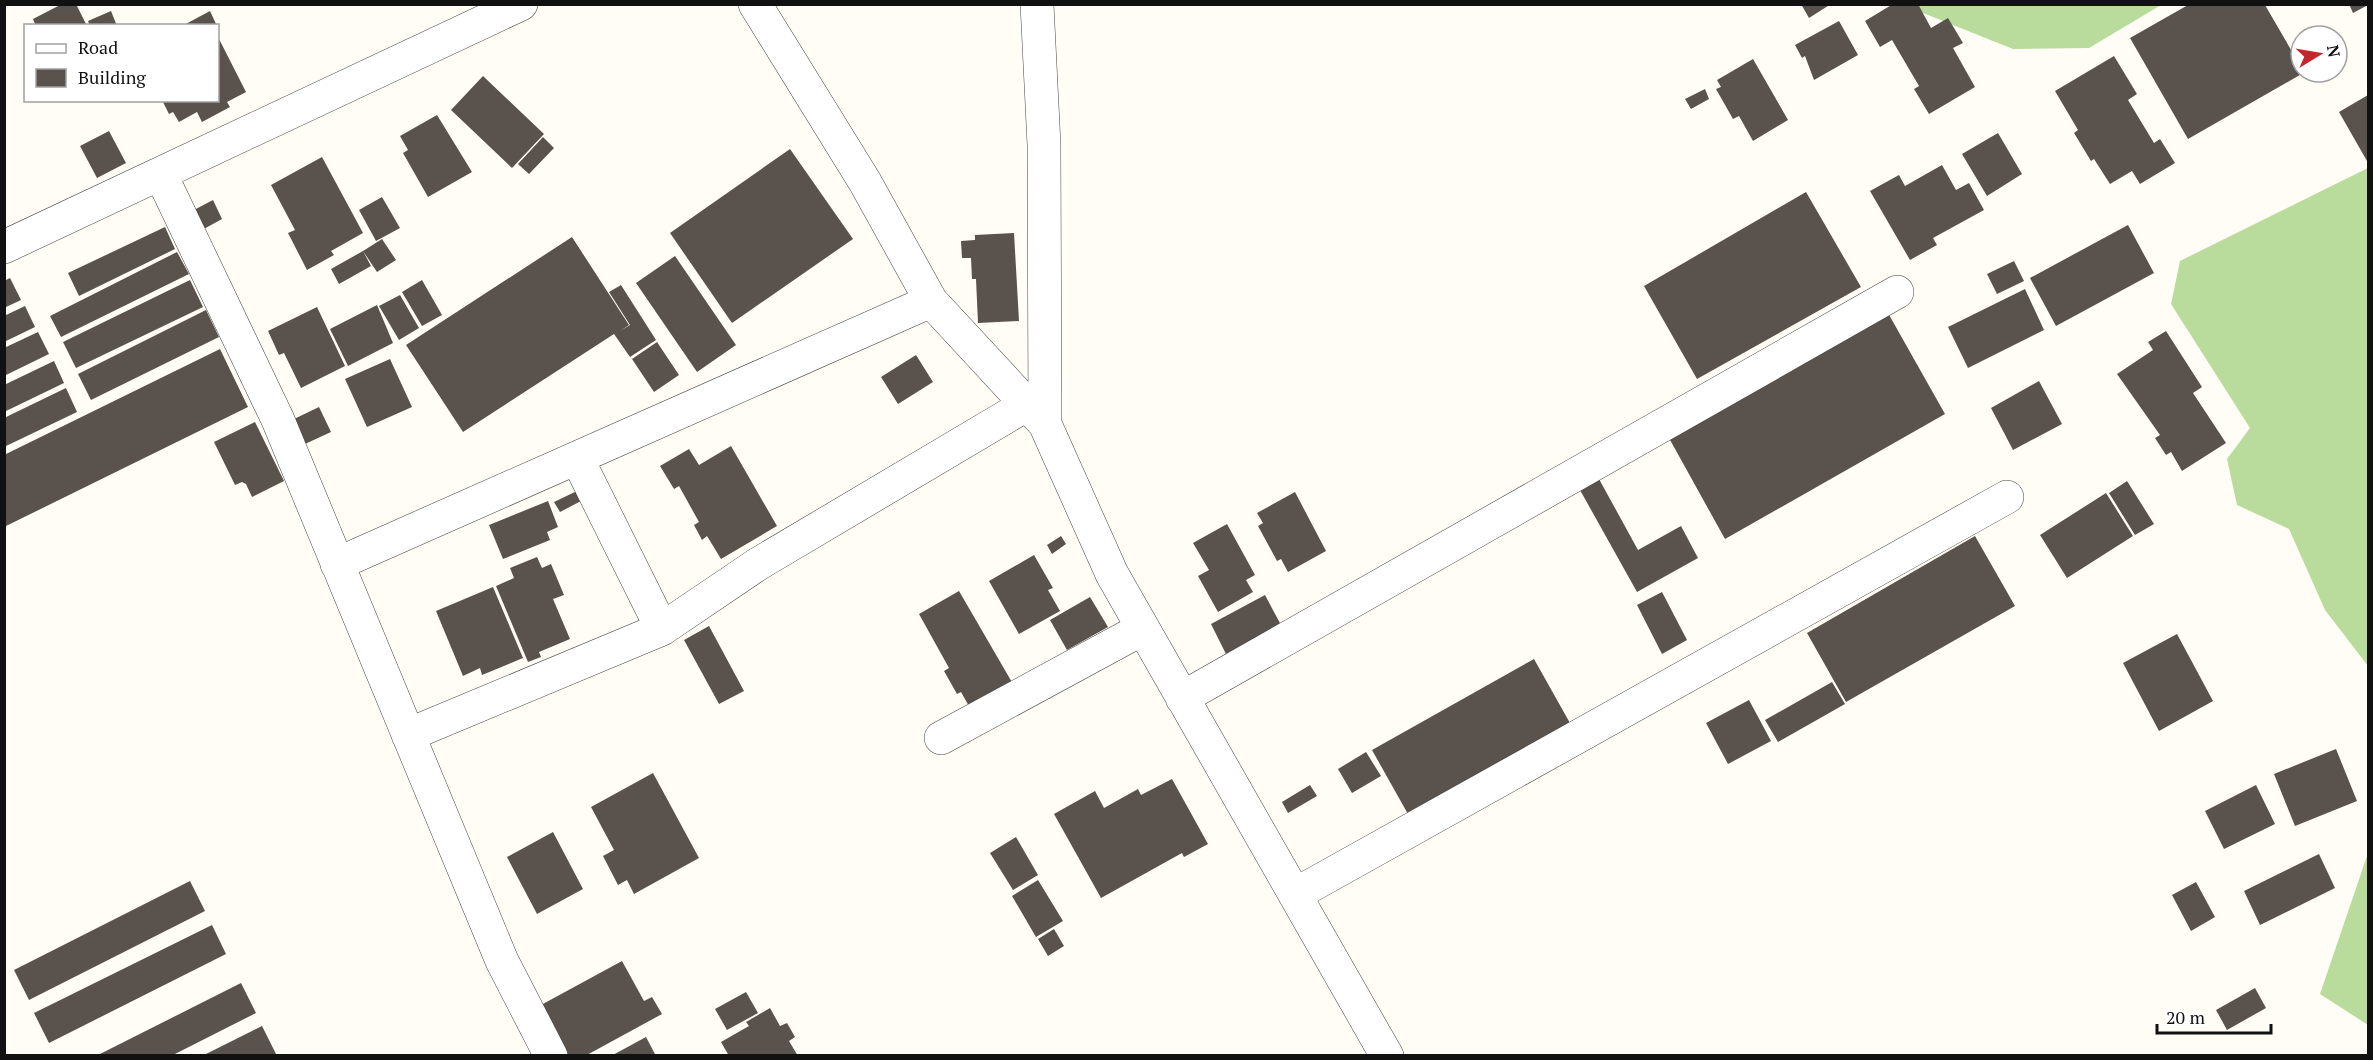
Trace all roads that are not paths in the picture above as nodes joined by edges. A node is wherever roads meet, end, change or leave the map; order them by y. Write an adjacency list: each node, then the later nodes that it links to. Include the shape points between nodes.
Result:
1 (521, 4): 4 (street)
2 (755, 4): 7 (street, via 865,182)
3 (1037, 4): 8 (street, via 1044,145)
4 (161, 175): 5 (street); 11 (street, via 279,420)
5 (4, 247)
6 (1897, 292): 14 (street)
7 (931, 301): 8 (street); 9 (street)
8 (1036, 414): 12 (street, via 758,564); 13 (street)
9 (577, 458): 11 (street); 12 (street)
10 (2007, 497): 17 (street)
11 (337, 564): 15 (street)
12 (662, 629): 15 (street)
13 (1142, 629): 14 (street); 16 (street)
14 (1182, 698): 17 (street)
15 (408, 735): 18 (street, via 502,960)
16 (941, 738)
17 (1296, 894): 19 (street)
18 (550, 1056)
19 (1387, 1056)

